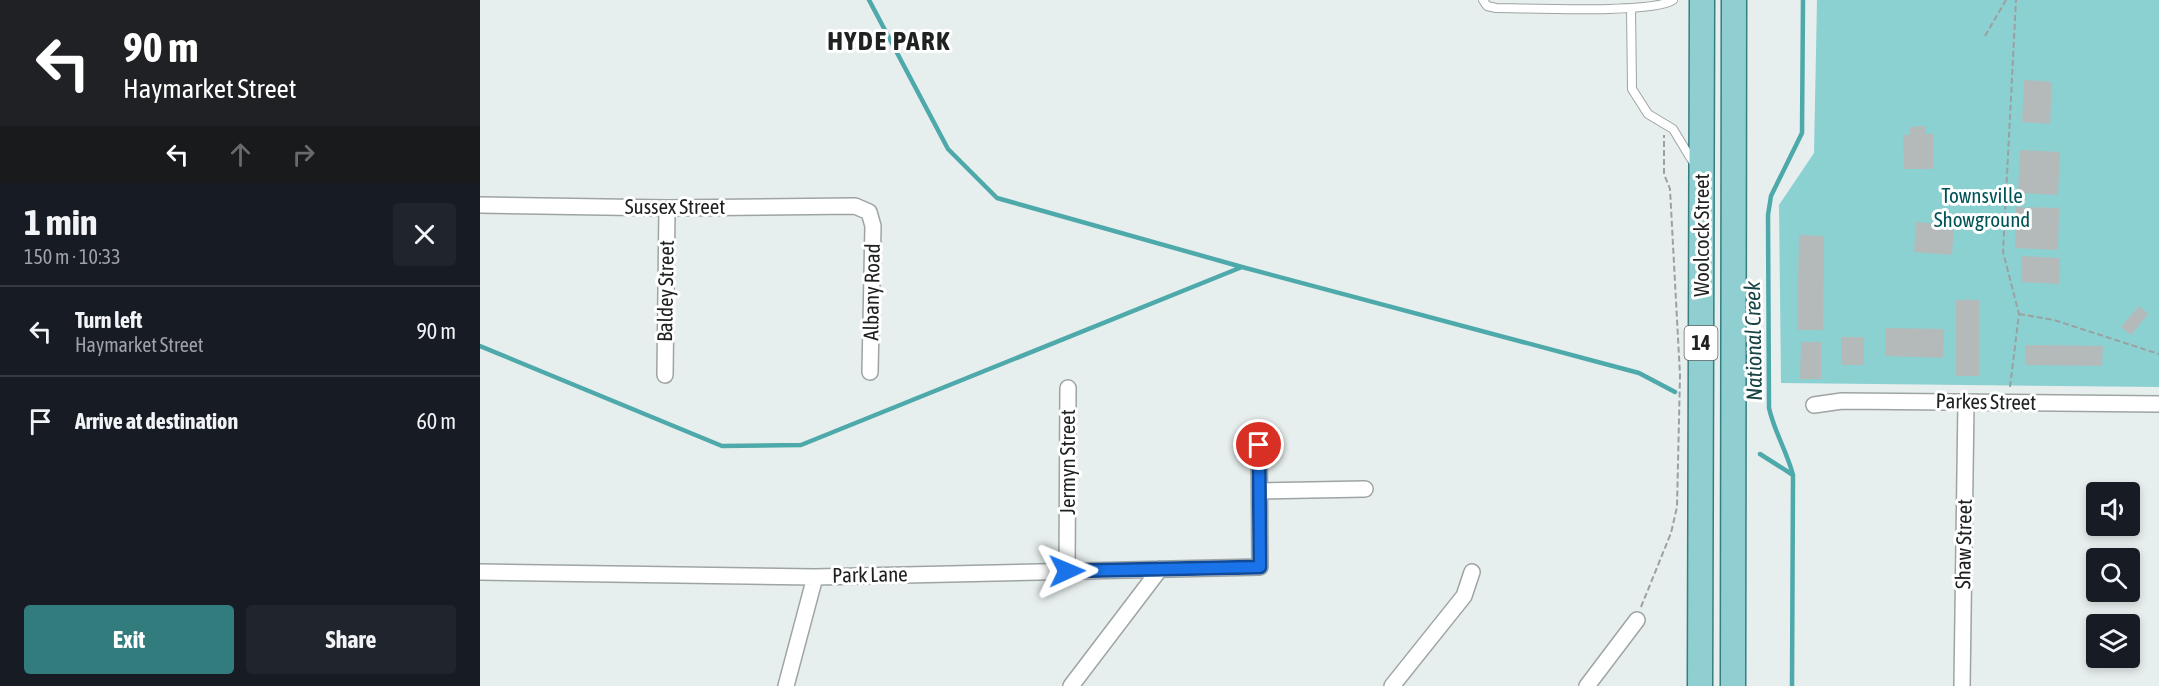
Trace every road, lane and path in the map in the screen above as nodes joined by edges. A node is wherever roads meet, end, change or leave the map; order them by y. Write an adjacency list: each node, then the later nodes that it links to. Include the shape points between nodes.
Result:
1 (1483, 0): 7 (lane, via 1487,6 1496,8)
2 (1672, 0): 7 (lane, via 1666,5)
3 (1702, 0): 10 (main road, Woolcock Street / 14)
4 (1734, 0): 37 (main road, Woolcock Street / 14)
5 (2006, 0): 8 (path)
6 (2016, 0): 14 (path, via 2003,252)
7 (1631, 8): 9 (lane, via 1632,89 1648,114)
8 (1985, 36)
9 (1664, 123): 10 (lane, via 1673,129); 31 (path, via 1664,174 1670,189 1680,375 1677,507 1671,533)
10 (1702, 178): 36 (main road, Woolcock Street / 14)
11 (480, 205): 12 (street, Sussex Street)
12 (667, 208): 13 (street, Sussex Street, via 855,206); 17 (street, Baldey Street)
13 (869, 212): 16 (street, Albany Road, via 873,226)
14 (2019, 314): 15 (path, via 2054,320); 20 (path)
15 (2159, 354)
16 (870, 372)
17 (665, 375)
18 (1068, 388): 27 (street, Jermyn Street)
19 (1966, 402): 20 (street, Parkes Street); 22 (street, Parkes Street, via 1842,400); 38 (street, Shaw Street)
20 (2010, 402): 21 (street, Parkes Street)
21 (2159, 404)
22 (1814, 405)
23 (1259, 445): 25 (street)
24 (1365, 489): 25 (street)
25 (1260, 491): 26 (street, Park Lane, via 1260,567)
26 (1160, 569): 27 (street, Park Lane); 33 (street)
27 (1067, 571): 30 (street, Park Lane)
28 (480, 572): 30 (street, Park Lane)
29 (1472, 572): 34 (street, via 1464,596)
30 (815, 577): 32 (street)
31 (1637, 620): 35 (street)
32 (786, 686)
33 (1071, 686)
34 (1392, 686)
35 (1587, 686)
36 (1700, 686)
37 (1733, 686)
38 (1962, 686)

